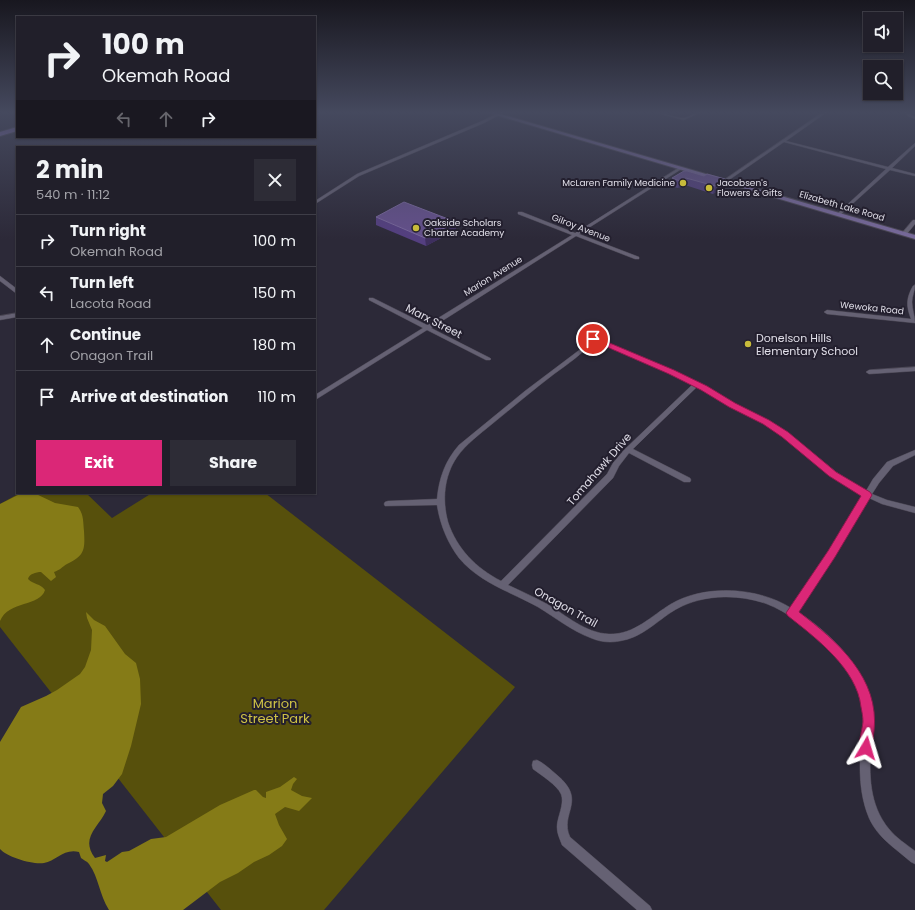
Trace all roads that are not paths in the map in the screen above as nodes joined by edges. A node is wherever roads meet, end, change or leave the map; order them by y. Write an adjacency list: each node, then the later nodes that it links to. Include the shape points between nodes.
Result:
1 (406, 154): 10 (street, via 358,175)
2 (634, 154): 6 (main road, Elizabeth Lake Road)
3 (764, 154): 9 (street)
4 (835, 154): 7 (street)
5 (903, 154): 7 (street)
6 (680, 168): 9 (main road, Elizabeth Lake Road); 15 (street, Marion Avenue)
7 (888, 168): 8 (street); 12 (street)
8 (915, 175)
9 (725, 182): 12 (main road, Elizabeth Lake Road)
10 (316, 202)
11 (520, 213): 15 (street, Gilroy Avenue)
12 (839, 215): 14 (main road, Elizabeth Lake Road)
13 (915, 221): 14 (street)
14 (904, 234): 16 (main road, Elizabeth Lake Road)
15 (576, 235): 17 (street, Gilroy Avenue); 26 (street, Marion Avenue)
16 (915, 237)
17 (637, 258)
18 (0, 278): 20 (street)
19 (915, 287): 25 (street, via 909,296 909,306)
20 (16, 291)
21 (371, 299): 26 (street, Marx Street)
22 (826, 312): 25 (street, Wewoka Road)
23 (16, 315): 24 (street)
24 (0, 318)
25 (915, 321)
26 (426, 328): 27 (street, Marx Street); 31 (street, Marion Avenue)
27 (488, 359)
28 (915, 370): 29 (street)
29 (869, 372)
30 (696, 384): 32 (street, Tomahawk Drive); 35 (street, via 766,422 833,474); 36 (street, Onagon Trail, via 593,339 584,349 472,437 454,455 441,482)
31 (316, 397)
32 (628, 450): 34 (street); 39 (street, Tomahawk Drive, via 610,476)
33 (915, 452): 35 (street, via 890,464)
34 (687, 480)
35 (867, 495): 38 (street); 40 (street)
36 (440, 502): 37 (street); 39 (street, Onagon Trail, via 443,519 459,552 474,568)
37 (388, 504)
38 (915, 510)
39 (502, 586): 40 (street, Onagon Trail, via 541,605 593,636 611,638 633,634 675,606 697,596 733,593 769,602)
40 (792, 613): 42 (street, Onagon Trail, via 823,637 845,661 859,682 866,699 869,722 864,772 872,811 885,833)
41 (537, 765): 43 (street, via 565,792 567,802 561,830 566,841)
42 (915, 858)
43 (646, 910)

